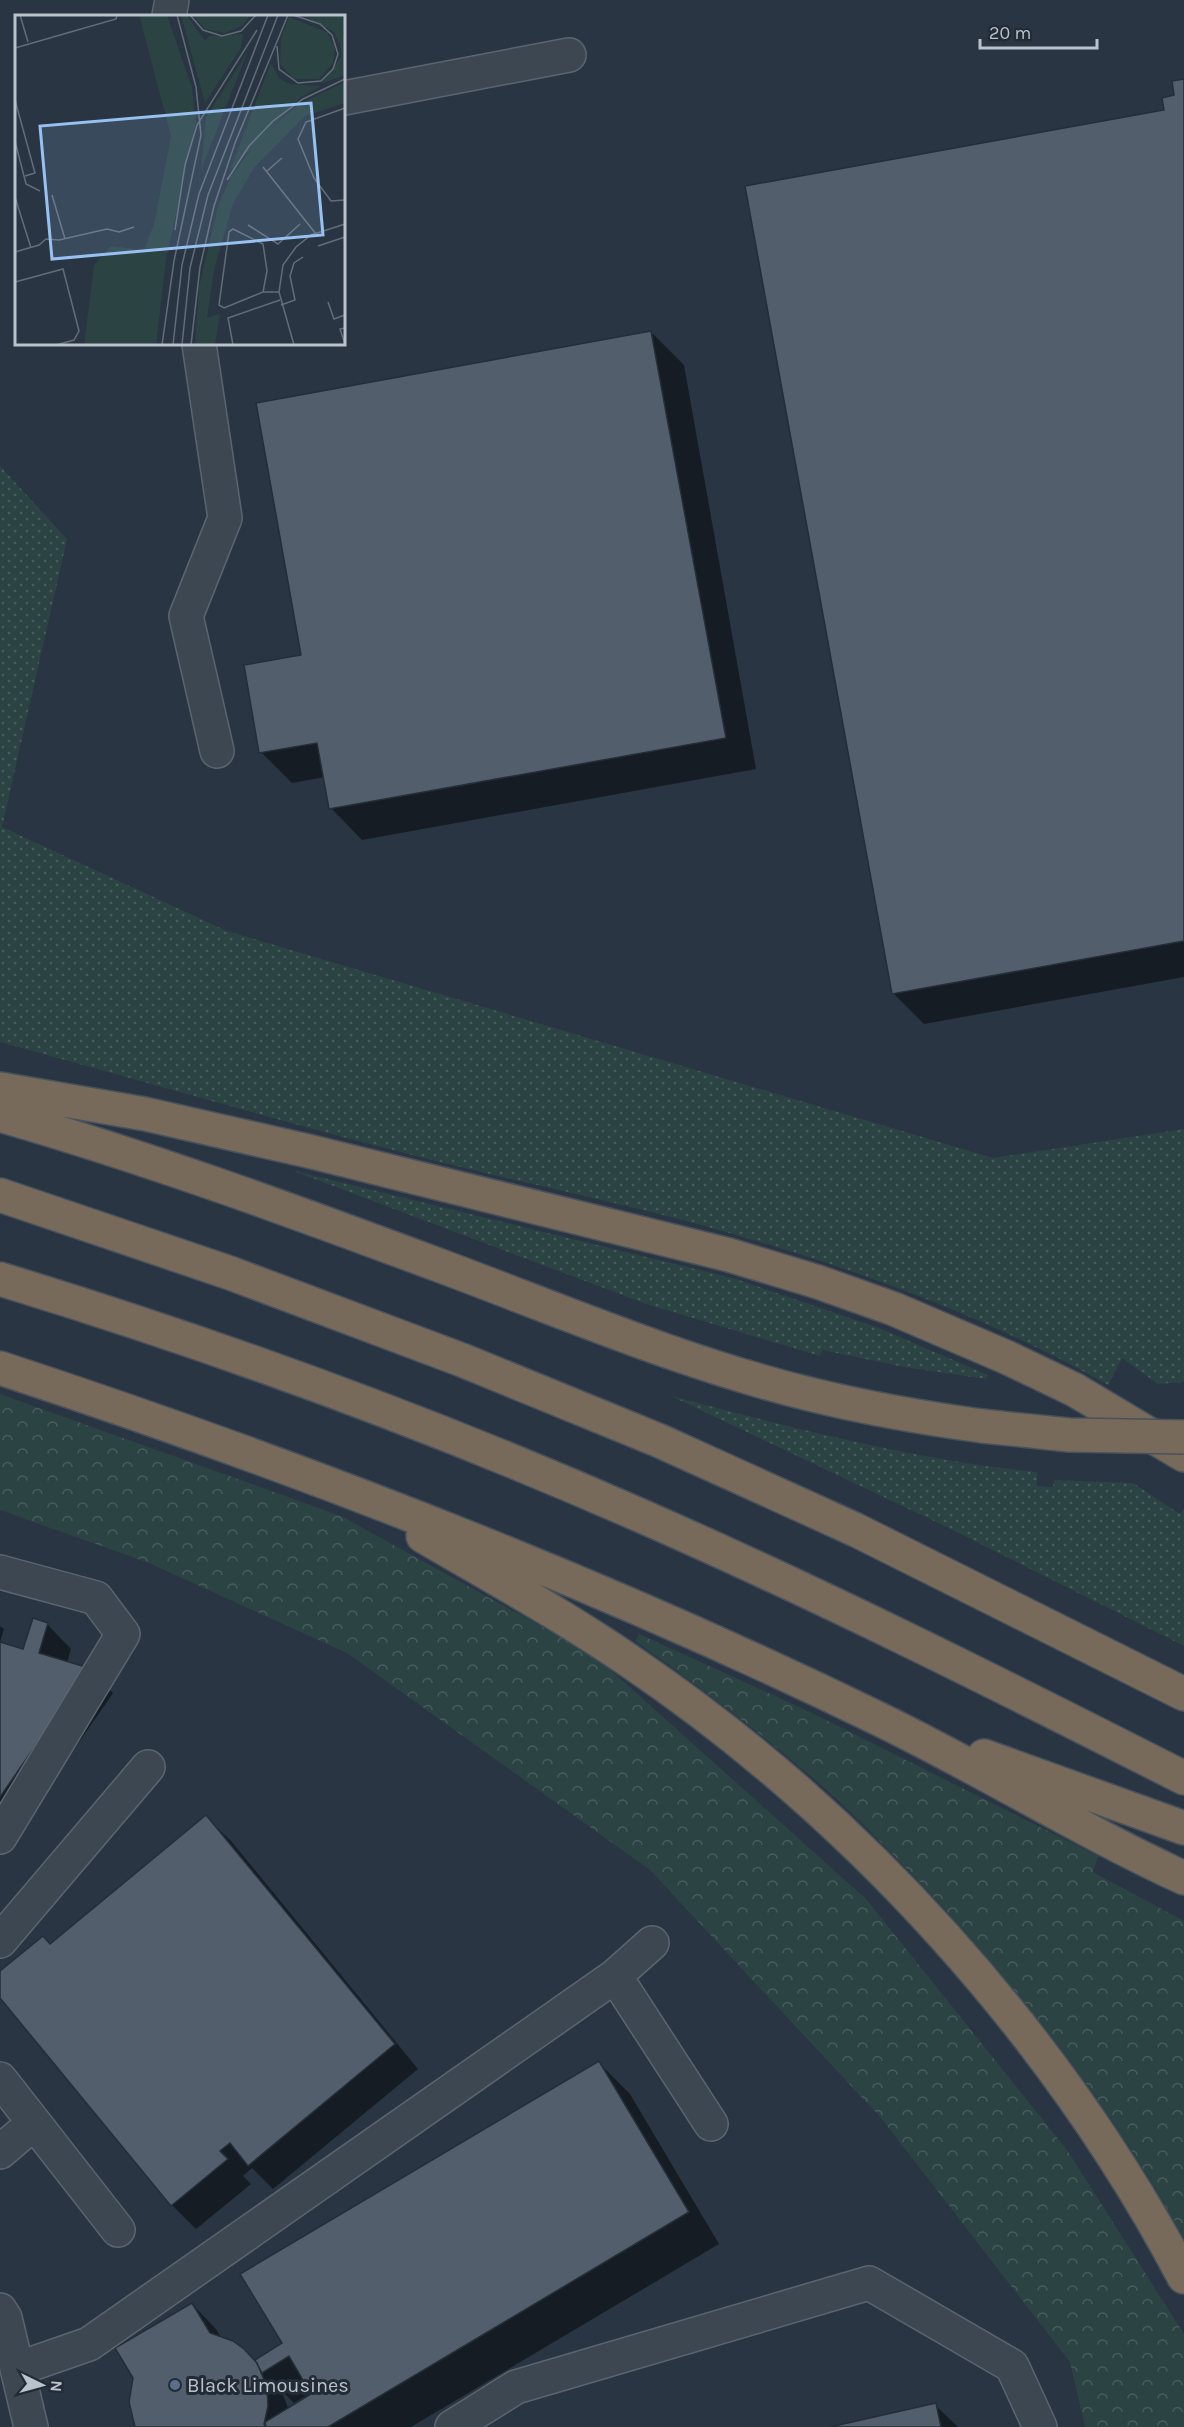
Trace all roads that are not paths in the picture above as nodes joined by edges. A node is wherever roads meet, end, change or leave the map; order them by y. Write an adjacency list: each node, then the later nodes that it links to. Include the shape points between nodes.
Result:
1 (172, 0): 2 (street)
2 (169, 15)
3 (568, 55): 4 (street)
4 (345, 98)
5 (199, 345): 6 (street, via 225,518 186,616)
6 (217, 751)
7 (0, 1089): 13 (highway, via 145,1113 309,1151 729,1255 807,1279 894,1309 1006,1357 1075,1390)
8 (0, 1115): 12 (highway, bridge, via 73,1136 339,1228 727,1371 807,1394 982,1426 1079,1435)
9 (0, 1195): 16 (highway, via 241,1277 462,1360 660,1441 856,1530)
10 (0, 1279): 19 (highway, via 211,1347 441,1433 635,1513 829,1601)
11 (0, 1368): 14 (highway)
12 (1184, 1437)
13 (1184, 1455)
14 (339, 1485): 17 (highway, via 516,1555); 31 (highway, via 632,1662 787,1781 848,1837 902,1891 1004,2007 1114,2157)
15 (0, 1572): 21 (street, via 96,1598 123,1634)
16 (1184, 1694)
17 (880, 1719): 20 (highway); 22 (highway)
18 (148, 1767): 23 (street)
19 (1184, 1778)
20 (1184, 1828)
21 (0, 1838)
22 (1184, 1878)
23 (0, 1941)
24 (652, 1943): 25 (street)
25 (615, 1976): 28 (street); 33 (street, via 88,2344)
26 (0, 2079): 27 (street)
27 (34, 2123): 29 (street); 30 (street)
28 (711, 2124)
29 (0, 2152)
30 (118, 2230)
31 (1184, 2277)
32 (0, 2310): 33 (street)
33 (17, 2369): 34 (street)
34 (31, 2427)
35 (452, 2427): 36 (street, via 516,2387 869,2283 1012,2366)
36 (1040, 2427)

